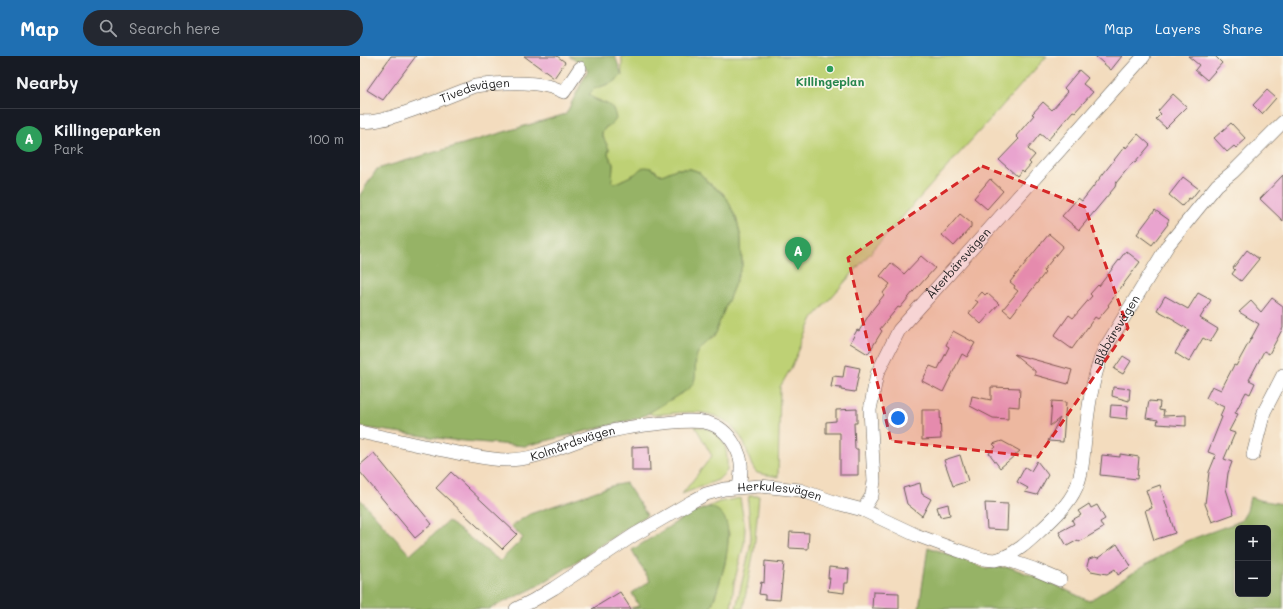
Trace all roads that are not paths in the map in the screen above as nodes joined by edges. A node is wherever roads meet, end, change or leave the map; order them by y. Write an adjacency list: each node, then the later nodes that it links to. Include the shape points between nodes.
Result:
1 (1144, 56): 9 (street, Åkerbärsvägen, via 899,330 877,374 871,403 874,481 872,495)
2 (580, 68): 3 (street, Tivedsvägen, via 564,92 547,86 518,83 486,84 406,113 372,122)
3 (360, 121)
4 (1283, 122): 10 (street, Blåbärsvägen, via 1217,185 1168,246 1098,364 1076,490 1063,507 1026,544)
5 (1283, 375): 7 (street, via 1264,412)
6 (360, 432): 8 (street, Kolmårdsvägen, via 481,459 510,460 634,426 693,420 713,424 724,430 731,438 740,460)
7 (1253, 455)
8 (739, 487): 9 (street, Herkulesvägen, via 760,486 800,490); 12 (street, Herkulesvägen, via 706,494 691,502)
9 (863, 510): 10 (street, Herkulesvägen, via 954,549 983,559)
10 (1002, 558): 11 (street, Herkulesvägen)
11 (1060, 580)
12 (516, 609)

